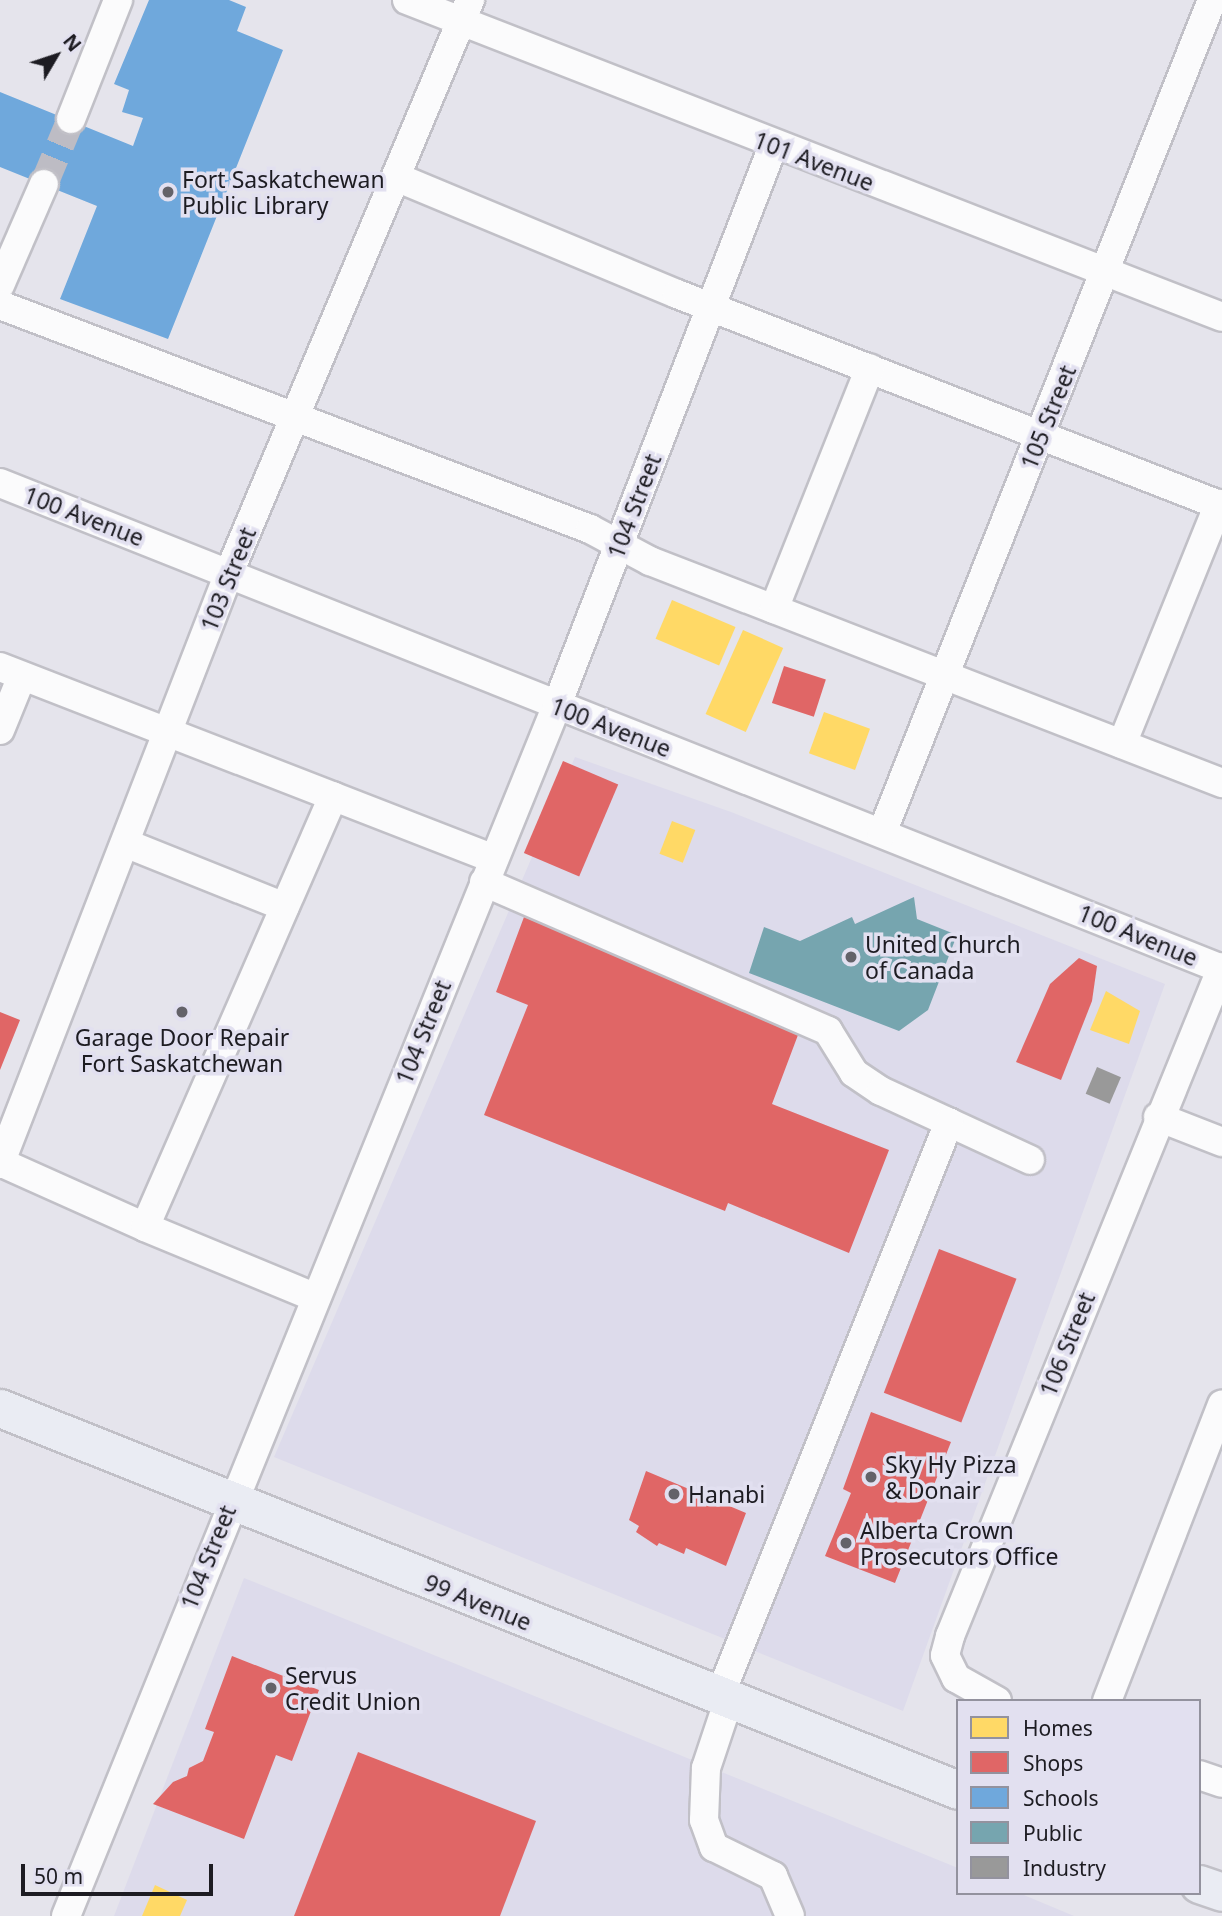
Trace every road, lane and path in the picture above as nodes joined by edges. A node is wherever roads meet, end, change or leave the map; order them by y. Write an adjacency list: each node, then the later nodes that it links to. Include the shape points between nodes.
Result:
1 (118, 0): 5 (street)
2 (407, 0): 4 (street, 101 Avenue)
3 (1212, 0): 9 (street, 105 Street)
4 (466, 11): 6 (street, 101 Avenue); 7 (street, 103 Street)
5 (71, 119)
6 (773, 146): 9 (street, 101 Avenue); 12 (street, 104 Street)
7 (396, 177): 12 (street); 15 (street, 103 Street)
8 (44, 184): 10 (street)
9 (1107, 272): 13 (street, 101 Avenue); 16 (street, 105 Street)
10 (0, 285)
11 (0, 305): 15 (street)
12 (711, 306): 14 (street); 19 (street, 104 Street)
13 (1222, 317)
14 (870, 368): 16 (street); 21 (street)
15 (294, 419): 19 (street); 20 (street, 103 Street)
16 (1041, 436): 18 (street); 23 (street, 105 Street)
17 (0, 483): 20 (street, 100 Avenue)
18 (1220, 505): 27 (street)
19 (620, 543): 21 (street, via 650,561); 24 (street, 104 Street)
20 (229, 573): 24 (street, 100 Avenue); 26 (street, 103 Street)
21 (774, 609): 23 (street)
22 (11, 671): 25 (street); 26 (street)
23 (945, 676): 27 (street); 30 (street, 105 Street)
24 (557, 705): 30 (street, 100 Avenue); 32 (street, 104 Street)
25 (0, 730)
26 (170, 730): 29 (street); 31 (street, 103 Street)
27 (1122, 744): 28 (street)
28 (1222, 783)
29 (333, 796): 32 (street); 33 (street)
30 (882, 833): 34 (street, 100 Avenue)
31 (125, 843): 33 (street); 39 (street, 103 Street)
32 (489, 871): 36 (street, via 828,1031 854,1073 881,1091); 41 (street, 104 Street)
33 (285, 907): 40 (street)
34 (1222, 968): 35 (street, 106 Street)
35 (1158, 1117): 37 (street); 45 (street, 106 Street, via 950,1636 945,1654 956,1678)
36 (949, 1122): 38 (street); 47 (street)
37 (1222, 1142)
38 (1030, 1160)
39 (0, 1163): 40 (street)
40 (145, 1227): 41 (street)
41 (314, 1297): 44 (street, 104 Street)
42 (1222, 1405): 46 (street)
43 (0, 1408): 44 (main road, 99 Avenue)
44 (229, 1503): 47 (main road, 99 Avenue); 53 (street, 104 Street)
45 (993, 1699)
46 (1108, 1699)
47 (724, 1700): 50 (main road, 99 Avenue); 54 (street, via 706,1769 704,1821 714,1847 773,1876)
48 (1201, 1776): 49 (street)
49 (1222, 1783)
50 (956, 1789)
51 (1201, 1885): 52 (main road)
52 (1222, 1892)
53 (66, 1916)
54 (790, 1916)

